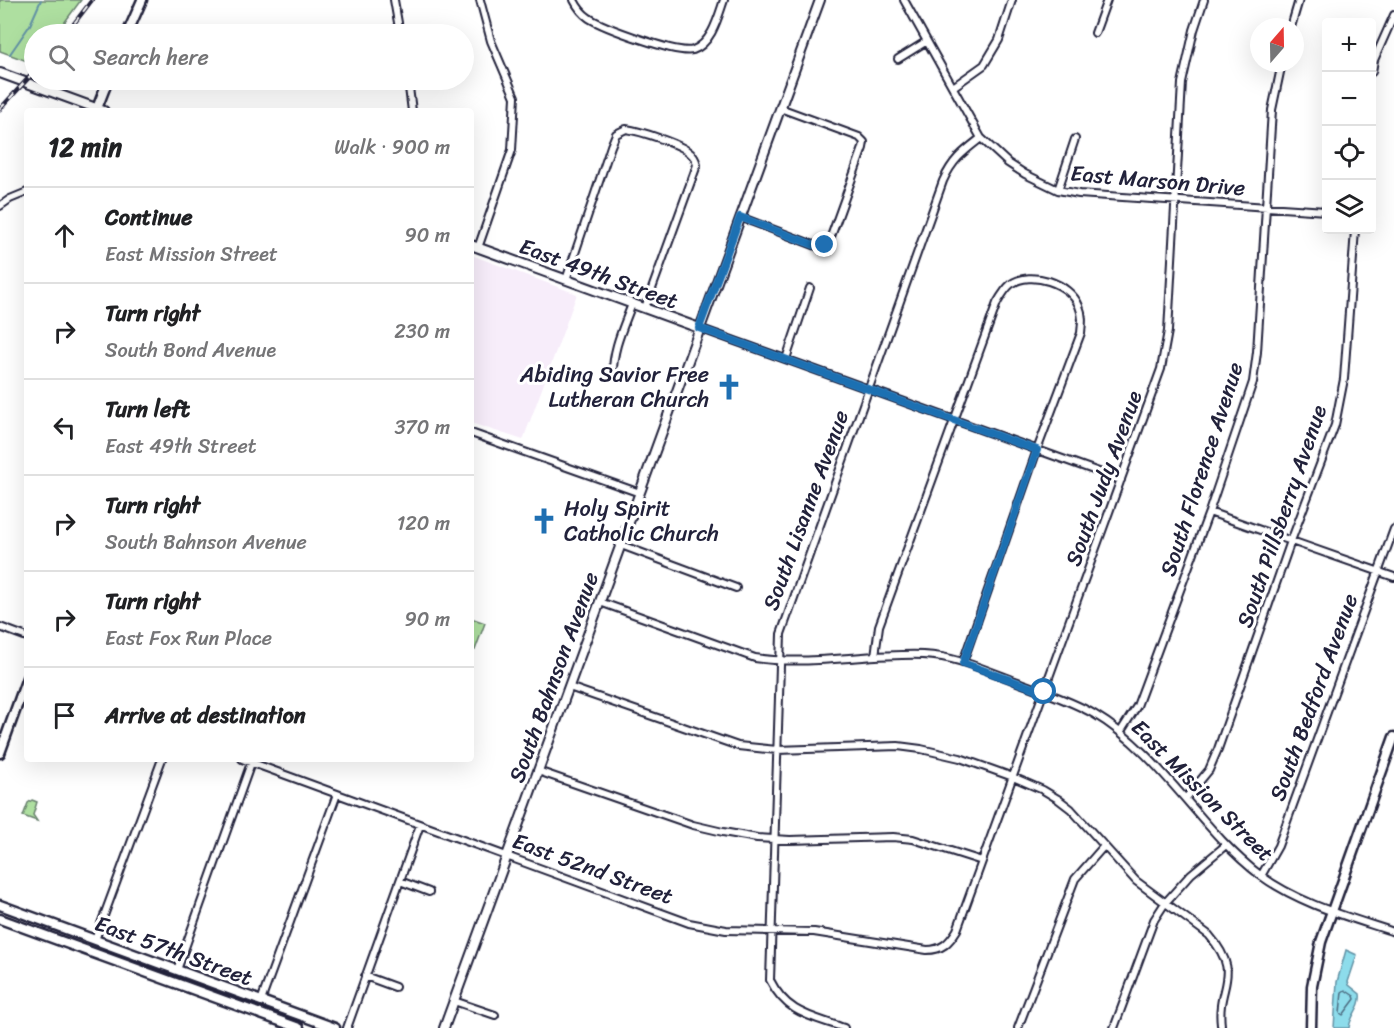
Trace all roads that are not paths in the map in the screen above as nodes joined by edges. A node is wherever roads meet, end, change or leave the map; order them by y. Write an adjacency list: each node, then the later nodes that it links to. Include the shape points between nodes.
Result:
1 (142, 0): 14 (main road)
2 (394, 0): 15 (street)
3 (480, 0): 41 (street, via 490,41 514,97 514,134 507,167)
4 (574, 0): 5 (street, via 586,17 602,25 677,51 694,50 705,41 713,31)
5 (724, 0)
6 (820, 0): 30 (street, South Bahnson Avenue)
7 (905, 0): 17 (street, East Marson Drive)
8 (1012, 0): 23 (street, via 999,40 984,65)
9 (1107, 0): 16 (street)
10 (1204, 0): 35 (street, South Judy Avenue, via 1182,83)
11 (1299, 0): 13 (street)
12 (1394, 15): 18 (street)
13 (1294, 18)
14 (131, 24)
15 (398, 24)
16 (1095, 33)
17 (927, 41): 19 (street); 23 (street, East Marson Drive)
18 (1376, 56)
19 (898, 59)
20 (1279, 72): 37 (street, South Florence Avenue, via 1272,110)
21 (0, 73): 22 (street)
22 (24, 82)
23 (952, 87): 31 (street, East Marson Drive)
24 (45, 90): 27 (street)
25 (105, 90): 28 (main road)
26 (409, 90): 29 (street)
27 (94, 108)
28 (100, 108)
29 (412, 108)
30 (780, 108): 39 (street, South Bahnson Avenue); 39 (street, via 864,142 830,242 819,247)
31 (981, 138): 33 (street, East Marson Drive, via 1008,163); 49 (street, South Lisanne Avenue, via 950,166)
32 (1075, 139): 33 (street)
33 (1058, 190): 35 (street, East Marson Drive)
34 (24, 193): 36 (street)
35 (1176, 200): 37 (street, East Marson Drive); 53 (street, South Judy Avenue, via 1167,347)
36 (0, 206)
37 (1266, 207): 38 (street, East Marson Drive); 55 (street, South Florence Avenue, via 1253,382)
38 (1322, 210)
39 (740, 217): 46 (street, South Bahnson Avenue)
40 (1355, 234): 57 (street, South Pillsberry Avenue, via 1341,399)
41 (474, 246): 42 (street, East 49th Street)
42 (566, 280): 44 (street, East 49th Street); 45 (street, via 616,134 626,129 685,148 697,165)
43 (810, 288): 47 (street)
44 (632, 304): 45 (street, East 49th Street); 48 (street, via 616,346)
45 (645, 308): 46 (street, East 49th Street)
46 (699, 328): 47 (street, East 49th Street); 54 (street, South Bahnson Avenue)
47 (786, 359): 49 (street, East 49th Street)
48 (613, 376)
49 (867, 389): 50 (street, East 49th Street); 66 (street, South Lisanne Avenue, via 783,624)
50 (955, 420): 52 (street, East 49th Street); 52 (street, via 1004,291 1026,278 1051,282 1074,296 1083,322); 65 (street, via 879,626)
51 (474, 434): 54 (street)
52 (1037, 450): 53 (street, East 49th Street); 67 (street)
53 (1121, 480): 70 (street, South Judy Avenue)
54 (640, 493): 58 (street, South Bahnson Avenue)
55 (1209, 512): 57 (street); 71 (street, South Florence Avenue, via 1137,706)
56 (1394, 529): 59 (street, South Bedford Avenue)
57 (1291, 541): 59 (street); 80 (street, South Pillsberry Avenue, via 1218,749 1209,770)
58 (621, 545): 61 (street); 62 (street, South Bahnson Avenue)
59 (1379, 572): 60 (street); 87 (street, South Bedford Avenue, via 1278,846)
60 (1394, 577)
61 (736, 588)
62 (600, 602): 66 (street, East Mission Street, via 741,654); 69 (street, South Bahnson Avenue)
63 (0, 627): 64 (street)
64 (24, 636)
65 (875, 656): 66 (street, East Mission Street); 67 (street, East Mission Street, via 940,656)
66 (780, 661): 73 (street, South Lisanne Avenue)
67 (963, 663): 70 (street, East Mission Street)
68 (24, 686): 74 (main road)
69 (569, 687): 73 (street, via 726,742); 77 (street, South Bahnson Avenue)
70 (1044, 692): 71 (street, East Mission Street); 78 (street, South Judy Avenue)
71 (1121, 731): 80 (street, East Mission Street)
72 (1394, 737): 92 (main road)
73 (777, 750): 78 (street, via 921,748); 82 (street, South Lisanne Avenue)
74 (0, 753)
75 (161, 762): 96 (street)
76 (251, 763): 79 (street, East 52nd Street); 98 (street)
77 (538, 771): 82 (street, via 693,825); 85 (street, South Bahnson Avenue)
78 (1013, 777): 84 (street, via 1058,799); 86 (street, South Judy Avenue)
79 (337, 794): 81 (street, East 52nd Street); 102 (street)
80 (1186, 798): 83 (street, East Mission Street)
81 (420, 825): 85 (street, East 52nd Street); 88 (street)
82 (773, 839): 86 (street, via 913,839); 94 (street, South Lisanne Avenue)
83 (1226, 844): 87 (street, East Mission Street); 90 (street)
84 (1104, 846): 90 (street, via 1136,881); 110 (street, via 1075,879)
85 (507, 855): 94 (street, East 52nd Street, via 689,923 726,930); 101 (street, South Bahnson Avenue)
86 (982, 861): 97 (street, South Judy Avenue, via 957,930)
87 (1261, 876): 92 (street, East Mission Street)
88 (400, 880): 89 (street); 99 (street)
89 (429, 892)
90 (1165, 903): 104 (street, via 1209,935 1221,951 1228,974 1219,1011); 111 (street, via 1149,932)
91 (0, 905): 96 (main road, East 57th Street)
92 (1331, 910): 95 (street, East Mission Street); 112 (main road, via 1314,971)
93 (0, 919): 105 (main road, East 57th Street)
94 (770, 931): 97 (street, East 52nd Street, via 814,932 927,950); 109 (street, South Lisanne Avenue, via 770,980 776,993 799,1012)
95 (1394, 932)
96 (95, 940): 98 (main road, East 57th Street)
97 (944, 947)
98 (177, 970): 102 (main road, East 57th Street)
99 (365, 976): 100 (street); 107 (street)
100 (395, 987)
101 (454, 1000): 103 (street); 108 (street, South Bahnson Avenue)
102 (261, 1001): 106 (main road, East 57th Street)
103 (495, 1015)
104 (1221, 1025)
105 (299, 1028)
106 (335, 1028)
107 (346, 1028)
108 (444, 1028)
109 (844, 1028)
110 (1018, 1028)
111 (1114, 1028)
112 (1311, 1028)

